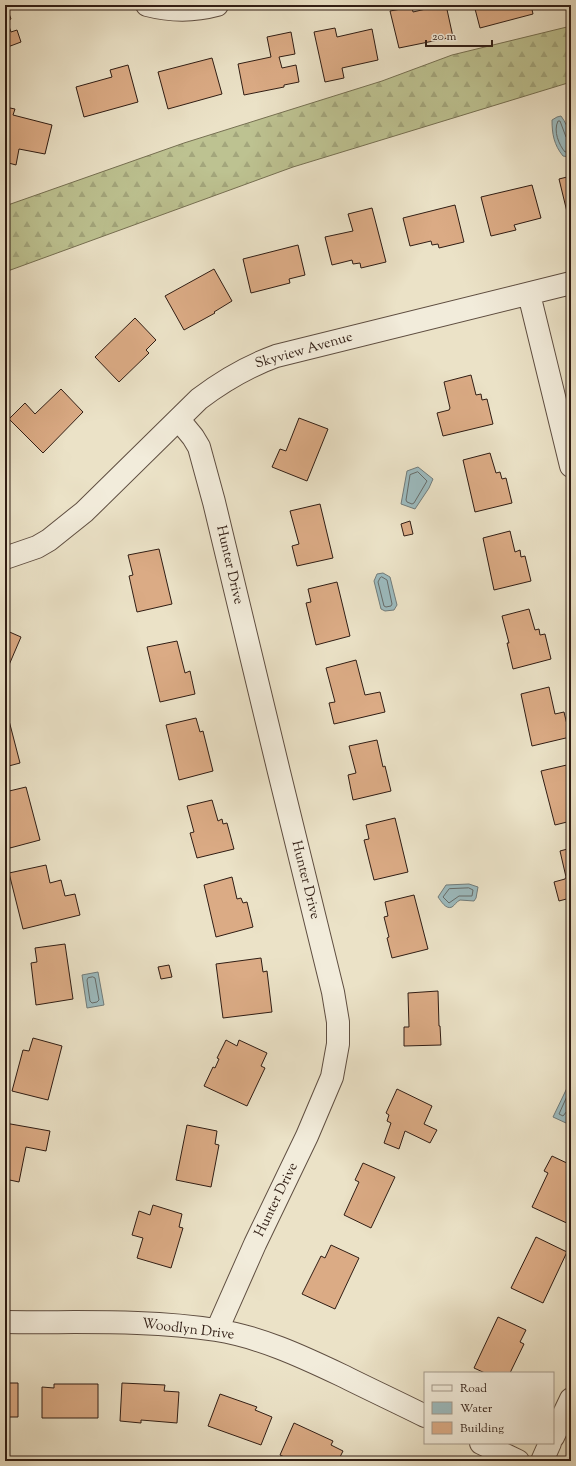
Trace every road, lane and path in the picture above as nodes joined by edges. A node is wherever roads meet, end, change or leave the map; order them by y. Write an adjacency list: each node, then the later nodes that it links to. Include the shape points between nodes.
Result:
1 (147, 5): 2 (street, via 177,10)
2 (217, 5)
3 (571, 284): 4 (street, Skyview Avenue)
4 (529, 294): 5 (street, Skyview Avenue, via 276,356 251,366 218,385 199,399); 6 (street)
5 (179, 420): 7 (street, Skyview Avenue, via 84,512 49,540); 9 (street, Hunter Drive, via 199,447 214,502 333,992 338,1022 338,1044 332,1077)
6 (571, 466)
7 (5, 558)
8 (5, 1322): 9 (street, Woodlyn Drive, via 133,1323)
9 (217, 1330): 11 (street, Woodlyn Drive, via 293,1352)
10 (571, 1398): 12 (street)
11 (424, 1416)
12 (554, 1435)
13 (483, 1444): 15 (street)
14 (550, 1444): 16 (street)
15 (518, 1461)
16 (542, 1461)

